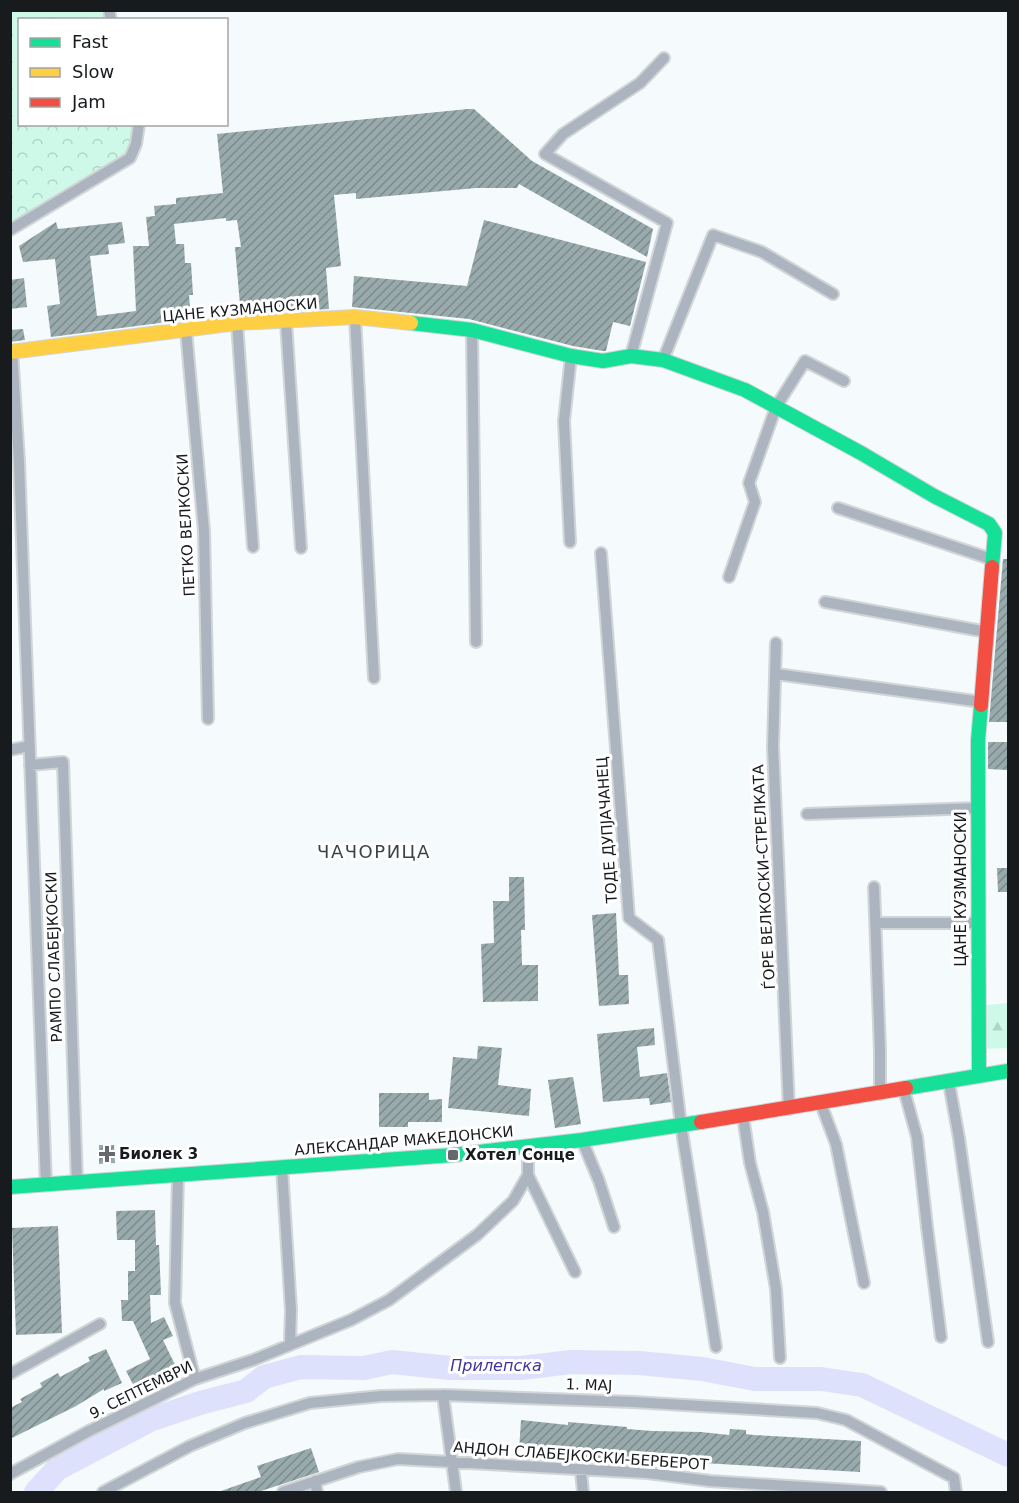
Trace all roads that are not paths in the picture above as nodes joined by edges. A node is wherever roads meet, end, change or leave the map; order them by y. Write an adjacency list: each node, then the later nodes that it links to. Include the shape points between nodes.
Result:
1 (664, 58): 12 (street, via 640,84 563,134 545,154 667,223)
2 (139, 126): 3 (street, via 130,158)
3 (10, 230)
4 (833, 294): 13 (street, via 762,252 713,235)
5 (355, 317): 6 (street, ЦАНЕ КУЗМАНОСКИ); 9 (street, ЦАНЕ КУЗМАНОСКИ); 28 (street)
6 (286, 322): 7 (street, ЦАНЕ КУЗМАНОСКИ); 19 (street)
7 (237, 323): 8 (street, ЦАНЕ КУЗМАНОСКИ); 18 (street)
8 (186, 330): 10 (street, ЦАНЕ КУЗМАНОСКИ); 30 (street, ПЕТКО ВЕЛКОСКИ, via 204,531)
9 (472, 330): 11 (street, ЦАНЕ КУЗМАНОСКИ); 25 (street)
10 (11, 352): 31 (street, via 20,462)
11 (571, 356): 12 (street, ЦАНЕ КУЗМАНОСКИ, via 603,361); 17 (street, via 564,420)
12 (631, 356): 13 (street, ЦАНЕ КУЗМАНОСКИ)
13 (663, 360): 15 (street, ЦАНЕ КУЗМАНОСКИ, via 745,390)
14 (844, 381): 15 (street, via 805,361)
15 (776, 407): 21 (street, ЦАНЕ КУЗМАНОСКИ, via 989,524 995,533); 22 (street, via 749,483 755,502)
16 (838, 508): 21 (street)
17 (570, 542)
18 (253, 547)
19 (301, 548)
20 (601, 553): 47 (street, ТОДЕ ДУПЈАЧАНЕЦ, via 629,918 658,940)
21 (991, 559): 24 (street, ЦАНЕ КУЗМАНОСКИ)
22 (729, 577)
23 (825, 602): 24 (street)
24 (987, 632): 29 (street, ЦАНЕ КУЗМАНОСКИ)
25 (476, 642)
26 (776, 644): 27 (street, ЃОРЕ ВЕЛКОСКИ-СТРЕЛКАТА)
27 (776, 674): 29 (street); 45 (street, ЃОРЕ ВЕЛКОСКИ-СТРЕЛКАТА, via 773,747)
28 (374, 678)
29 (982, 702): 34 (street, ЦАНЕ КУЗМАНОСКИ)
30 (208, 719)
31 (29, 746): 32 (street); 33 (street)
32 (10, 750)
33 (30, 765): 53 (street, РАМПО СЛАБЕЈКОСКИ, via 63,762); 54 (street)
34 (977, 808): 35 (street); 38 (street, ЦАНЕ КУЗМАНОСКИ)
35 (807, 814)
36 (874, 887): 37 (street)
37 (876, 923): 38 (street); 43 (street)
38 (978, 923): 40 (street, ЦАНЕ КУЗМАНОСКИ)
39 (1008, 1071): 40 (street, АЛЕКСАНДАР МАКЕДОНСКИ)
40 (979, 1076): 41 (street, АЛЕКСАНДАР МАКЕДОНСКИ)
41 (949, 1083): 42 (street, АЛЕКСАНДАР МАКЕДОНСКИ); 61 (street)
42 (904, 1090): 43 (street, АЛЕКСАНДАР МАКЕДОНСКИ); 60 (street, via 917,1137)
43 (880, 1094): 44 (street, АЛЕКСАНДАР МАКЕДОНСКИ)
44 (821, 1104): 45 (street, АЛЕКСАНДАР МАКЕДОНСКИ); 58 (street, via 836,1144)
45 (789, 1109): 46 (street, АЛЕКСАНДАР МАКЕДОНСКИ)
46 (743, 1116): 47 (street, АЛЕКСАНДАР МАКЕДОНСКИ); 64 (street, via 776,1289)
47 (681, 1125): 48 (street, АЛЕКСАНДАР МАКЕДОНСКИ); 63 (street)
48 (582, 1140): 49 (street, АЛЕКСАНДАР МАКЕДОНСКИ); 56 (street)
49 (528, 1146): 50 (street, АЛЕКСАНДАР МАКЕДОНСКИ); 52 (street, АЛЕКСАНДАР МАКЕДОНСКИ)
50 (282, 1168): 51 (street, АЛЕКСАНДАР МАКЕДОНСКИ); 62 (street, АЛЕКСАНДАР МАКЕДОНСКИ)
51 (178, 1174): 53 (street, АЛЕКСАНДАР МАКЕДОНСКИ); 66 (street, via 175,1303)
52 (528, 1175): 57 (street, АЛЕКСАНДАР МАКЕДОНСКИ); 62 (street, АЛЕКСАНДАР МАКЕДОНСКИ, via 513,1201 477,1235 389,1300)
53 (77, 1183): 54 (street, АЛЕКСАНДАР МАКЕДОНСКИ)
54 (46, 1185): 55 (street, АЛЕКСАНДАР МАКЕДОНСКИ)
55 (10, 1187)
56 (614, 1227)
57 (575, 1272)
58 (864, 1283)
59 (100, 1324): 65 (street)
60 (941, 1337)
61 (988, 1342)
62 (290, 1344): 66 (street, 9. СЕПТЕМВРИ)
63 (716, 1347)
64 (780, 1358)
65 (10, 1374)
66 (195, 1379): 70 (street, 9. СЕПТЕМВРИ)
67 (443, 1395): 68 (street); 73 (street, 1. МАЈ, via 310,1402 190,1446); 80 (street, 1. МАЈ, via 817,1413 846,1420 954,1478)
68 (452, 1462): 69 (street, АНДОН СЛАБЕЈКОСКИ-БЕРБЕРОТ); 71 (street, АНДОН СЛАБЕЈКОСКИ-БЕРБЕРОТ, via 398,1459); 76 (street)
69 (581, 1471): 72 (street, АНДОН СЛАБЕЈКОСКИ-БЕРБЕРОТ, via 648,1473); 77 (street)
70 (10, 1474)
71 (315, 1481): 74 (street, АНДОН СЛАБЕЈКОСКИ-БЕРБЕРОТ); 75 (street)
72 (710, 1481): 78 (street); 79 (street, АНДОН СЛАБЕЈКОСКИ-БЕРБЕРОТ)
73 (103, 1492)
74 (283, 1492)
75 (317, 1492)
76 (456, 1492)
77 (583, 1492)
78 (710, 1492)
79 (880, 1492)
80 (956, 1492)

